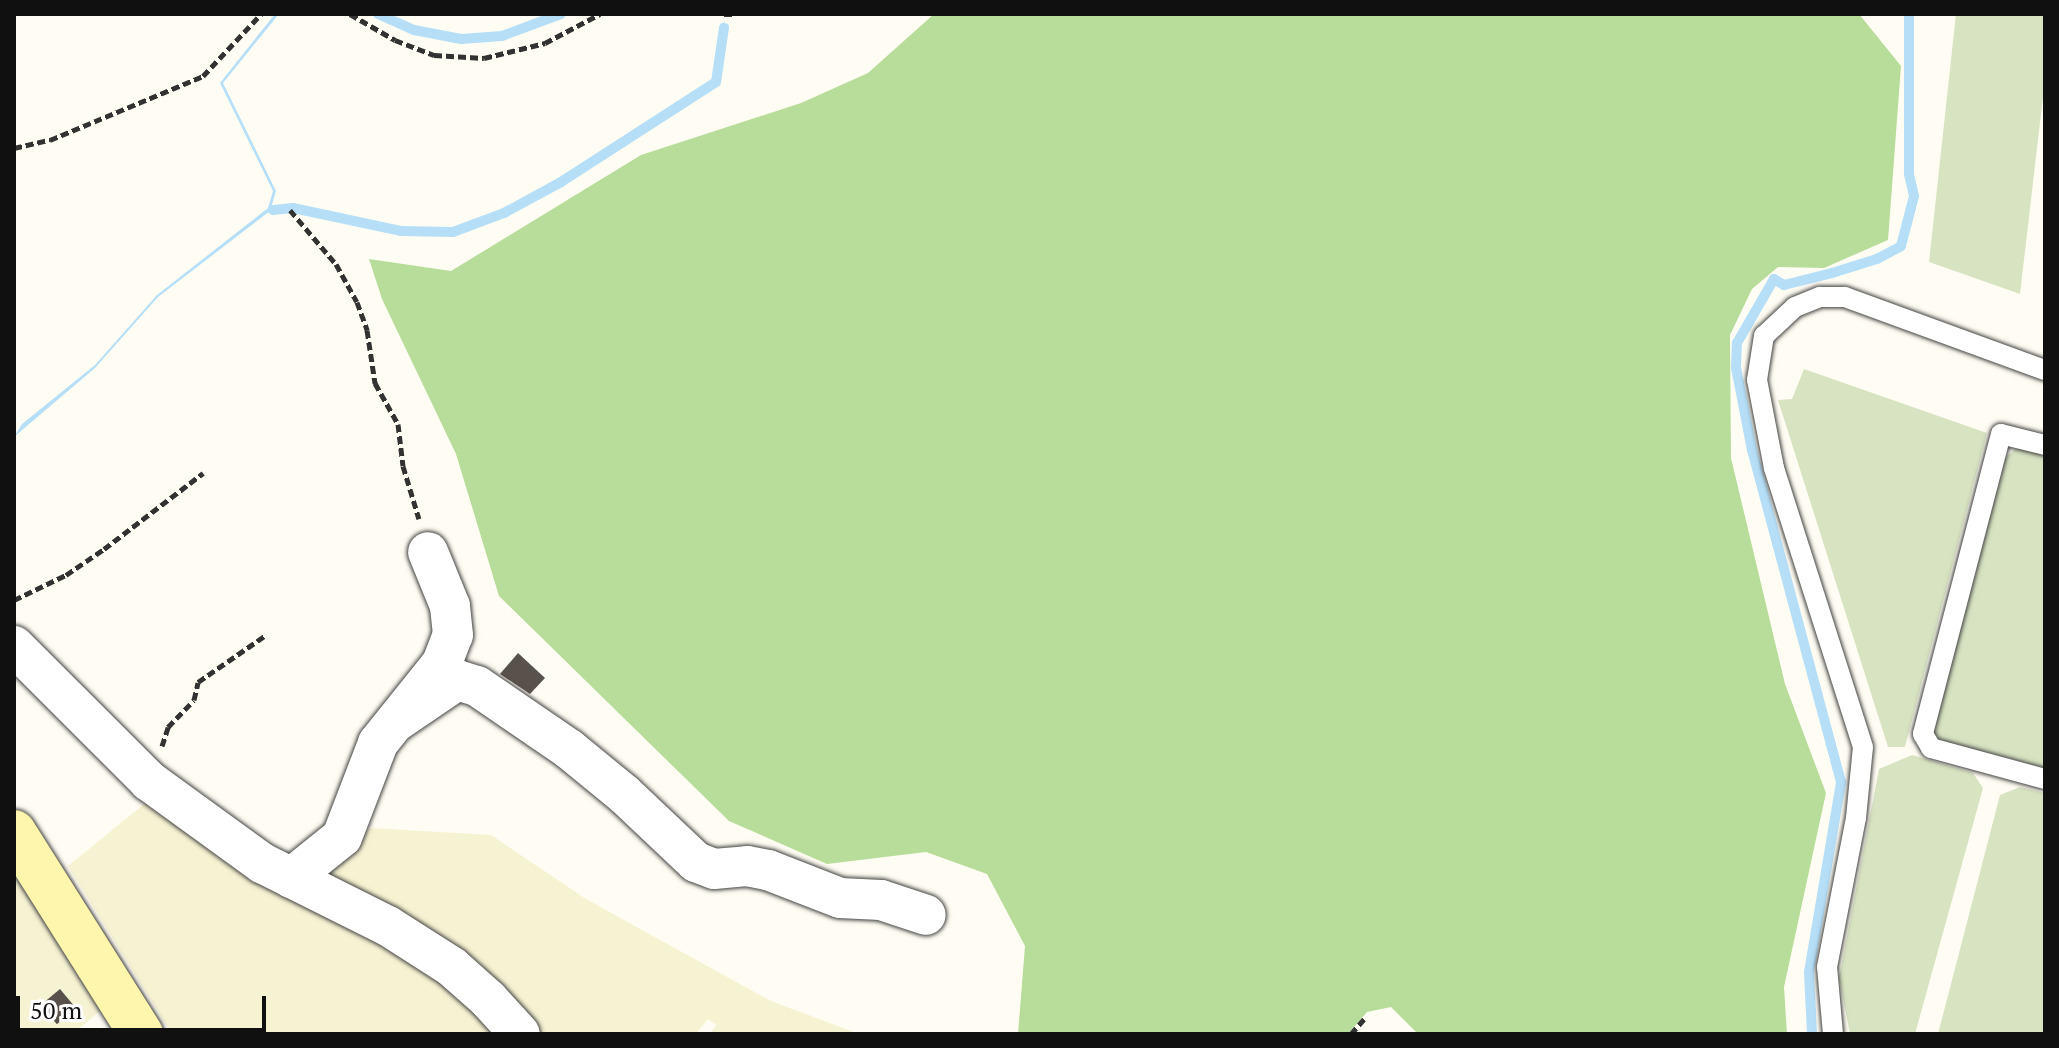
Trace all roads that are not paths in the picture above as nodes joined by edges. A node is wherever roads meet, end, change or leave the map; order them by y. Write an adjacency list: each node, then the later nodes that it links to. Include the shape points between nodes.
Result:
1 (2045, 370): 12 (lane, via 1845,297 1820,297 1795,307 1764,336 1757,380 1774,468 1863,747 1856,818 1827,967)
2 (2045, 445): 6 (lane, via 2001,434 1923,734 1931,748)
3 (428, 552): 5 (street, via 450,606 453,635 442,663)
4 (14, 646): 8 (street, via 141,773 262,863)
5 (397, 721): 8 (street, via 378,743 342,837); 9 (street, via 457,680 477,686 569,749 696,862 714,869 768,870 840,898 881,900)
6 (2045, 779)
7 (14, 832): 10 (main road)
8 (291, 878): 11 (street, via 388,926 452,967)
9 (926, 915)
10 (141, 1034)
11 (520, 1034)
12 (1833, 1034)

